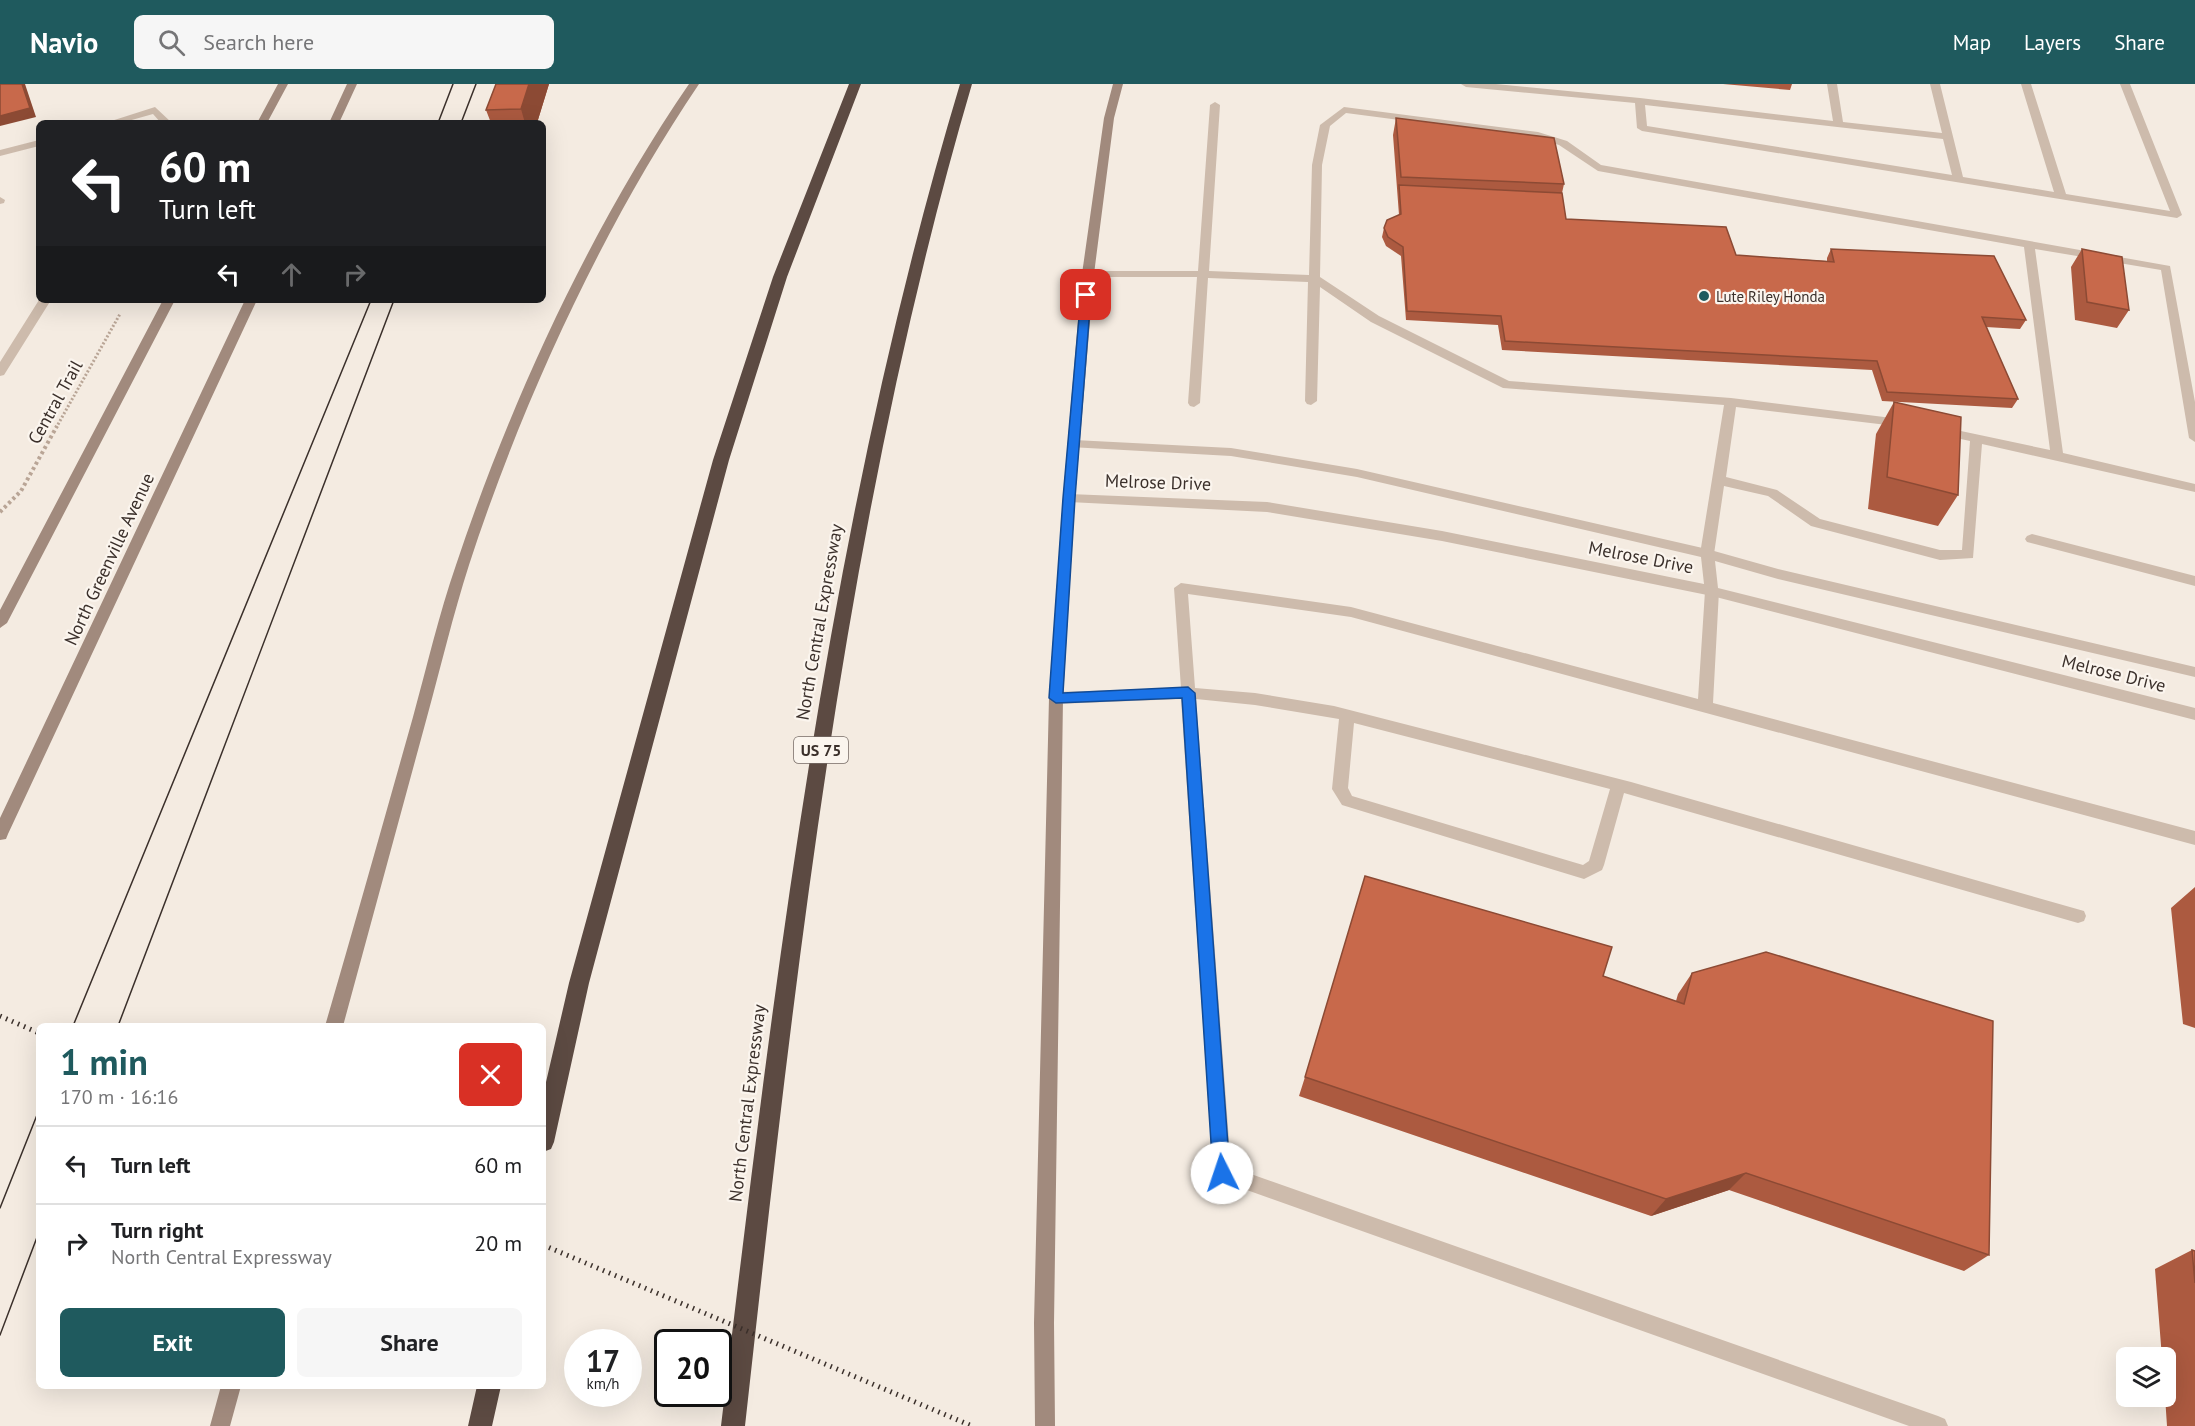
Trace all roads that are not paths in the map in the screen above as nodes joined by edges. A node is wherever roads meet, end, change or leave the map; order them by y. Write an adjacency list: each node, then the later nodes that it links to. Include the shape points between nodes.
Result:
1 (283, 84): 16 (main road)
2 (352, 84): 17 (main road)
3 (694, 84): 59 (main road, via 662,131 594,255 503,453 462,566)
4 (855, 84): 60 (highway, via 780,277 721,460 579,983)
5 (966, 84): 65 (highway, North Central Expressway / US 75, via 928,217 892,367 838,650 790,956)
6 (1118, 84): 25 (main road, via 1109,118)
7 (1466, 84): 12 (street)
8 (1832, 84): 18 (street)
9 (1935, 84): 19 (street)
10 (2026, 84): 23 (street)
11 (2125, 84): 23 (street, via 2177,215)
12 (1640, 101): 18 (street); 22 (street, via 1642,128)
13 (1215, 105): 26 (street)
14 (120, 120): 15 (street, via 155,110)
15 (164, 120)
16 (264, 120)
17 (335, 120)
18 (1839, 124): 19 (street)
19 (1948, 137): 22 (street)
20 (36, 143): 21 (street)
21 (0, 153)
22 (1958, 179): 23 (street)
23 (2061, 196)
24 (2029, 245): 27 (street, via 1598,168 1563,143 1538,135 1344,110 1325,125 1317,165); 38 (street, via 2166,268); 40 (street)
25 (1088, 274): 26 (street); 39 (main road)
26 (1203, 274): 27 (street); 34 (street)
27 (1315, 279): 32 (street); 33 (street, via 1375,320 1507,385)
28 (43, 303): 31 (street)
29 (167, 303): 48 (main road)
30 (250, 303): 56 (main road, North Greenville Avenue)
31 (0, 372)
32 (1311, 401)
33 (1731, 402): 35 (street); 41 (street)
34 (1194, 403)
35 (1912, 425)
36 (1933, 429): 37 (street)
37 (1976, 438): 40 (street); 41 (street, via 1968,555 1940,555 1816,523 1772,493)
38 (2195, 438)
39 (1074, 444): 43 (main road); 45 (street, Melrose Drive, via 1231,452 1357,473)
40 (2056, 456): 42 (street)
41 (1718, 480): 45 (street)
42 (2195, 488)
43 (1069, 498): 47 (street, Melrose Drive, via 1278,508 1431,534); 51 (main road)
44 (2032, 539): 46 (street)
45 (1707, 554): 47 (street); 49 (street, Melrose Drive)
46 (2195, 581)
47 (1712, 591): 52 (street); 53 (street, Melrose Drive)
48 (0, 623)
49 (2195, 672)
50 (1188, 693): 51 (street); 52 (street, via 1181,588 1351,612); 54 (street, via 1255,699); 67 (street, via 1222,1173)
51 (1056, 698): 66 (main road)
52 (1705, 707): 57 (street)
53 (2195, 714)
54 (1347, 716): 55 (street); 55 (street, via 1340,789 1347,801 1584,872 1596,866)
55 (1619, 785): 58 (street)
56 (0, 834)
57 (2195, 838)
58 (2078, 916)
59 (335, 1023)
60 (546, 1129)
61 (230, 1389): 63 (main road)
62 (488, 1389): 64 (highway)
63 (220, 1426)
64 (480, 1426)
65 (733, 1426)
66 (1045, 1426)
67 (1938, 1426)

